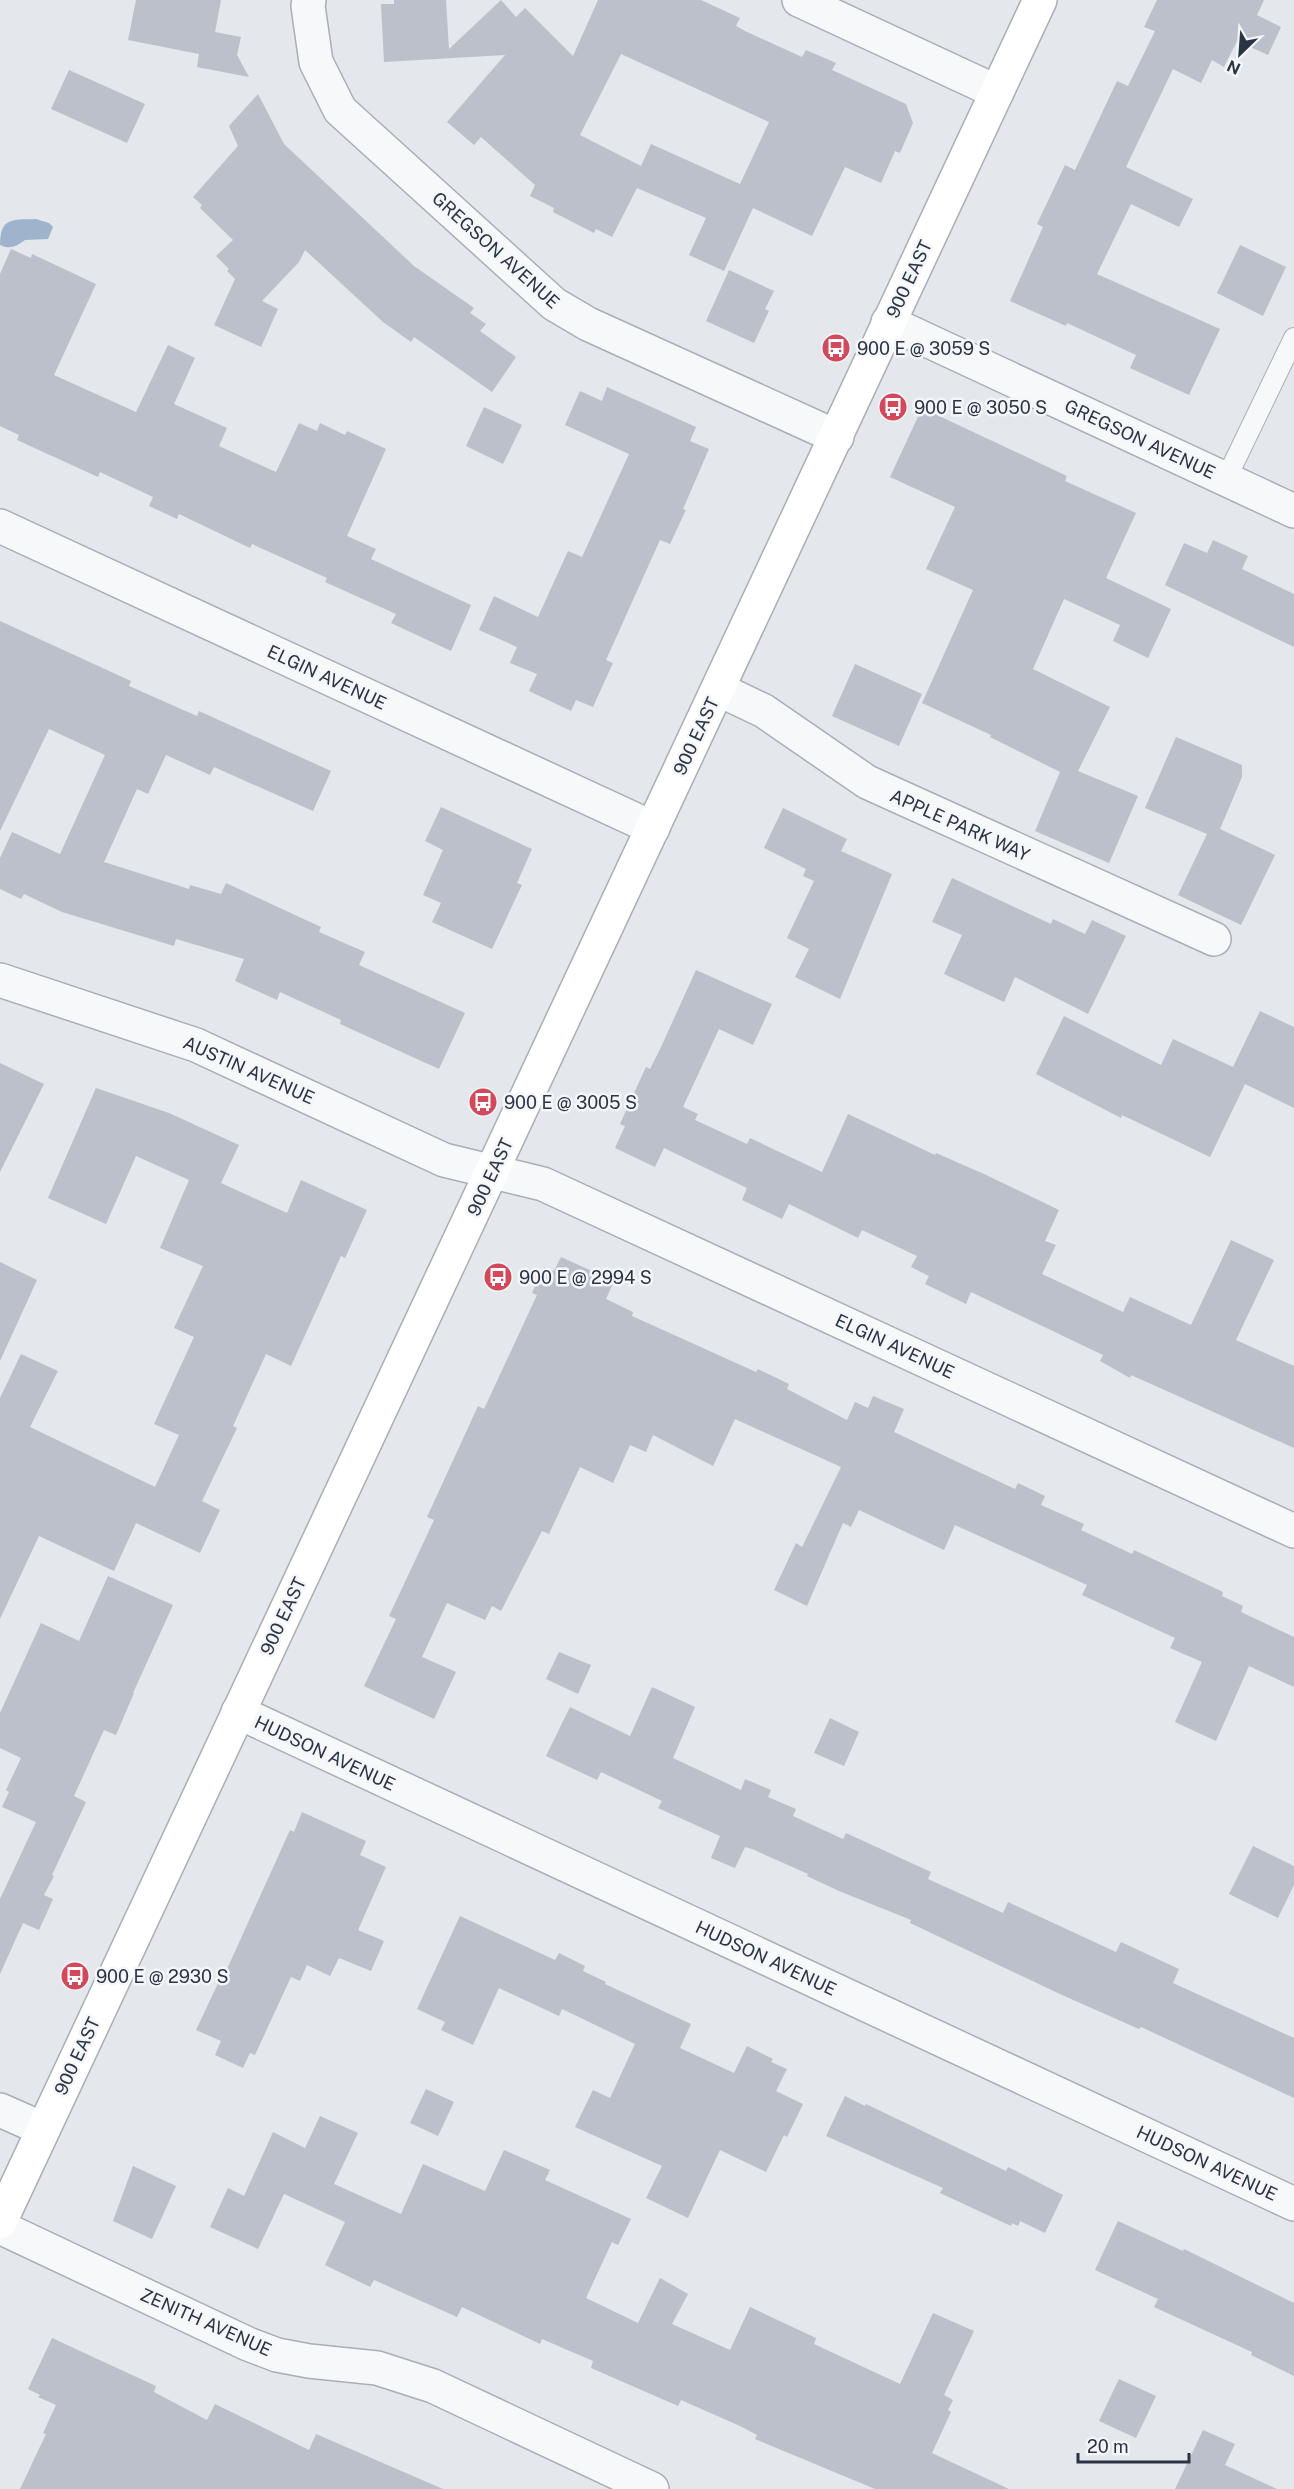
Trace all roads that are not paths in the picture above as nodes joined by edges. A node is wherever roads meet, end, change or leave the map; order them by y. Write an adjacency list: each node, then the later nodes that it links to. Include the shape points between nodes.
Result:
1 (798, 0): 4 (street)
2 (1040, 0): 4 (street, 900 EAST)
3 (308, 3): 7 (street, GREGSON AVENUE, via 316,62 340,110 554,304 588,324)
4 (998, 92): 5 (street, 900 EAST)
5 (888, 322): 7 (street, 900 EAST); 8 (street, GREGSON AVENUE)
6 (1294, 338): 8 (lane)
7 (837, 436): 11 (street, 900 EAST)
8 (1226, 479): 9 (street, GREGSON AVENUE)
9 (1294, 511)
10 (0, 526): 12 (street, ELGIN AVENUE)
11 (718, 689): 12 (street, 900 EAST); 13 (street, APPLE PARK WAY, via 764,711 867,782)
12 (653, 828): 15 (street, 900 EAST)
13 (1214, 939)
14 (0, 980): 15 (street, AUSTIN AVENUE, via 196,1045 444,1160)
15 (492, 1172): 16 (street, ELGIN AVENUE, via 543,1184); 17 (street, 900 EAST)
16 (1294, 1531)
17 (238, 1713): 19 (street, 900 EAST); 20 (street, HUDSON AVENUE)
18 (0, 2110): 19 (street)
19 (43, 2129): 21 (street, 900 EAST)
20 (1294, 2204)
21 (0, 2222)
22 (0, 2227): 23 (street, ZENITH AVENUE, via 248,2344 309,2361 377,2368 433,2386)
23 (652, 2489)

